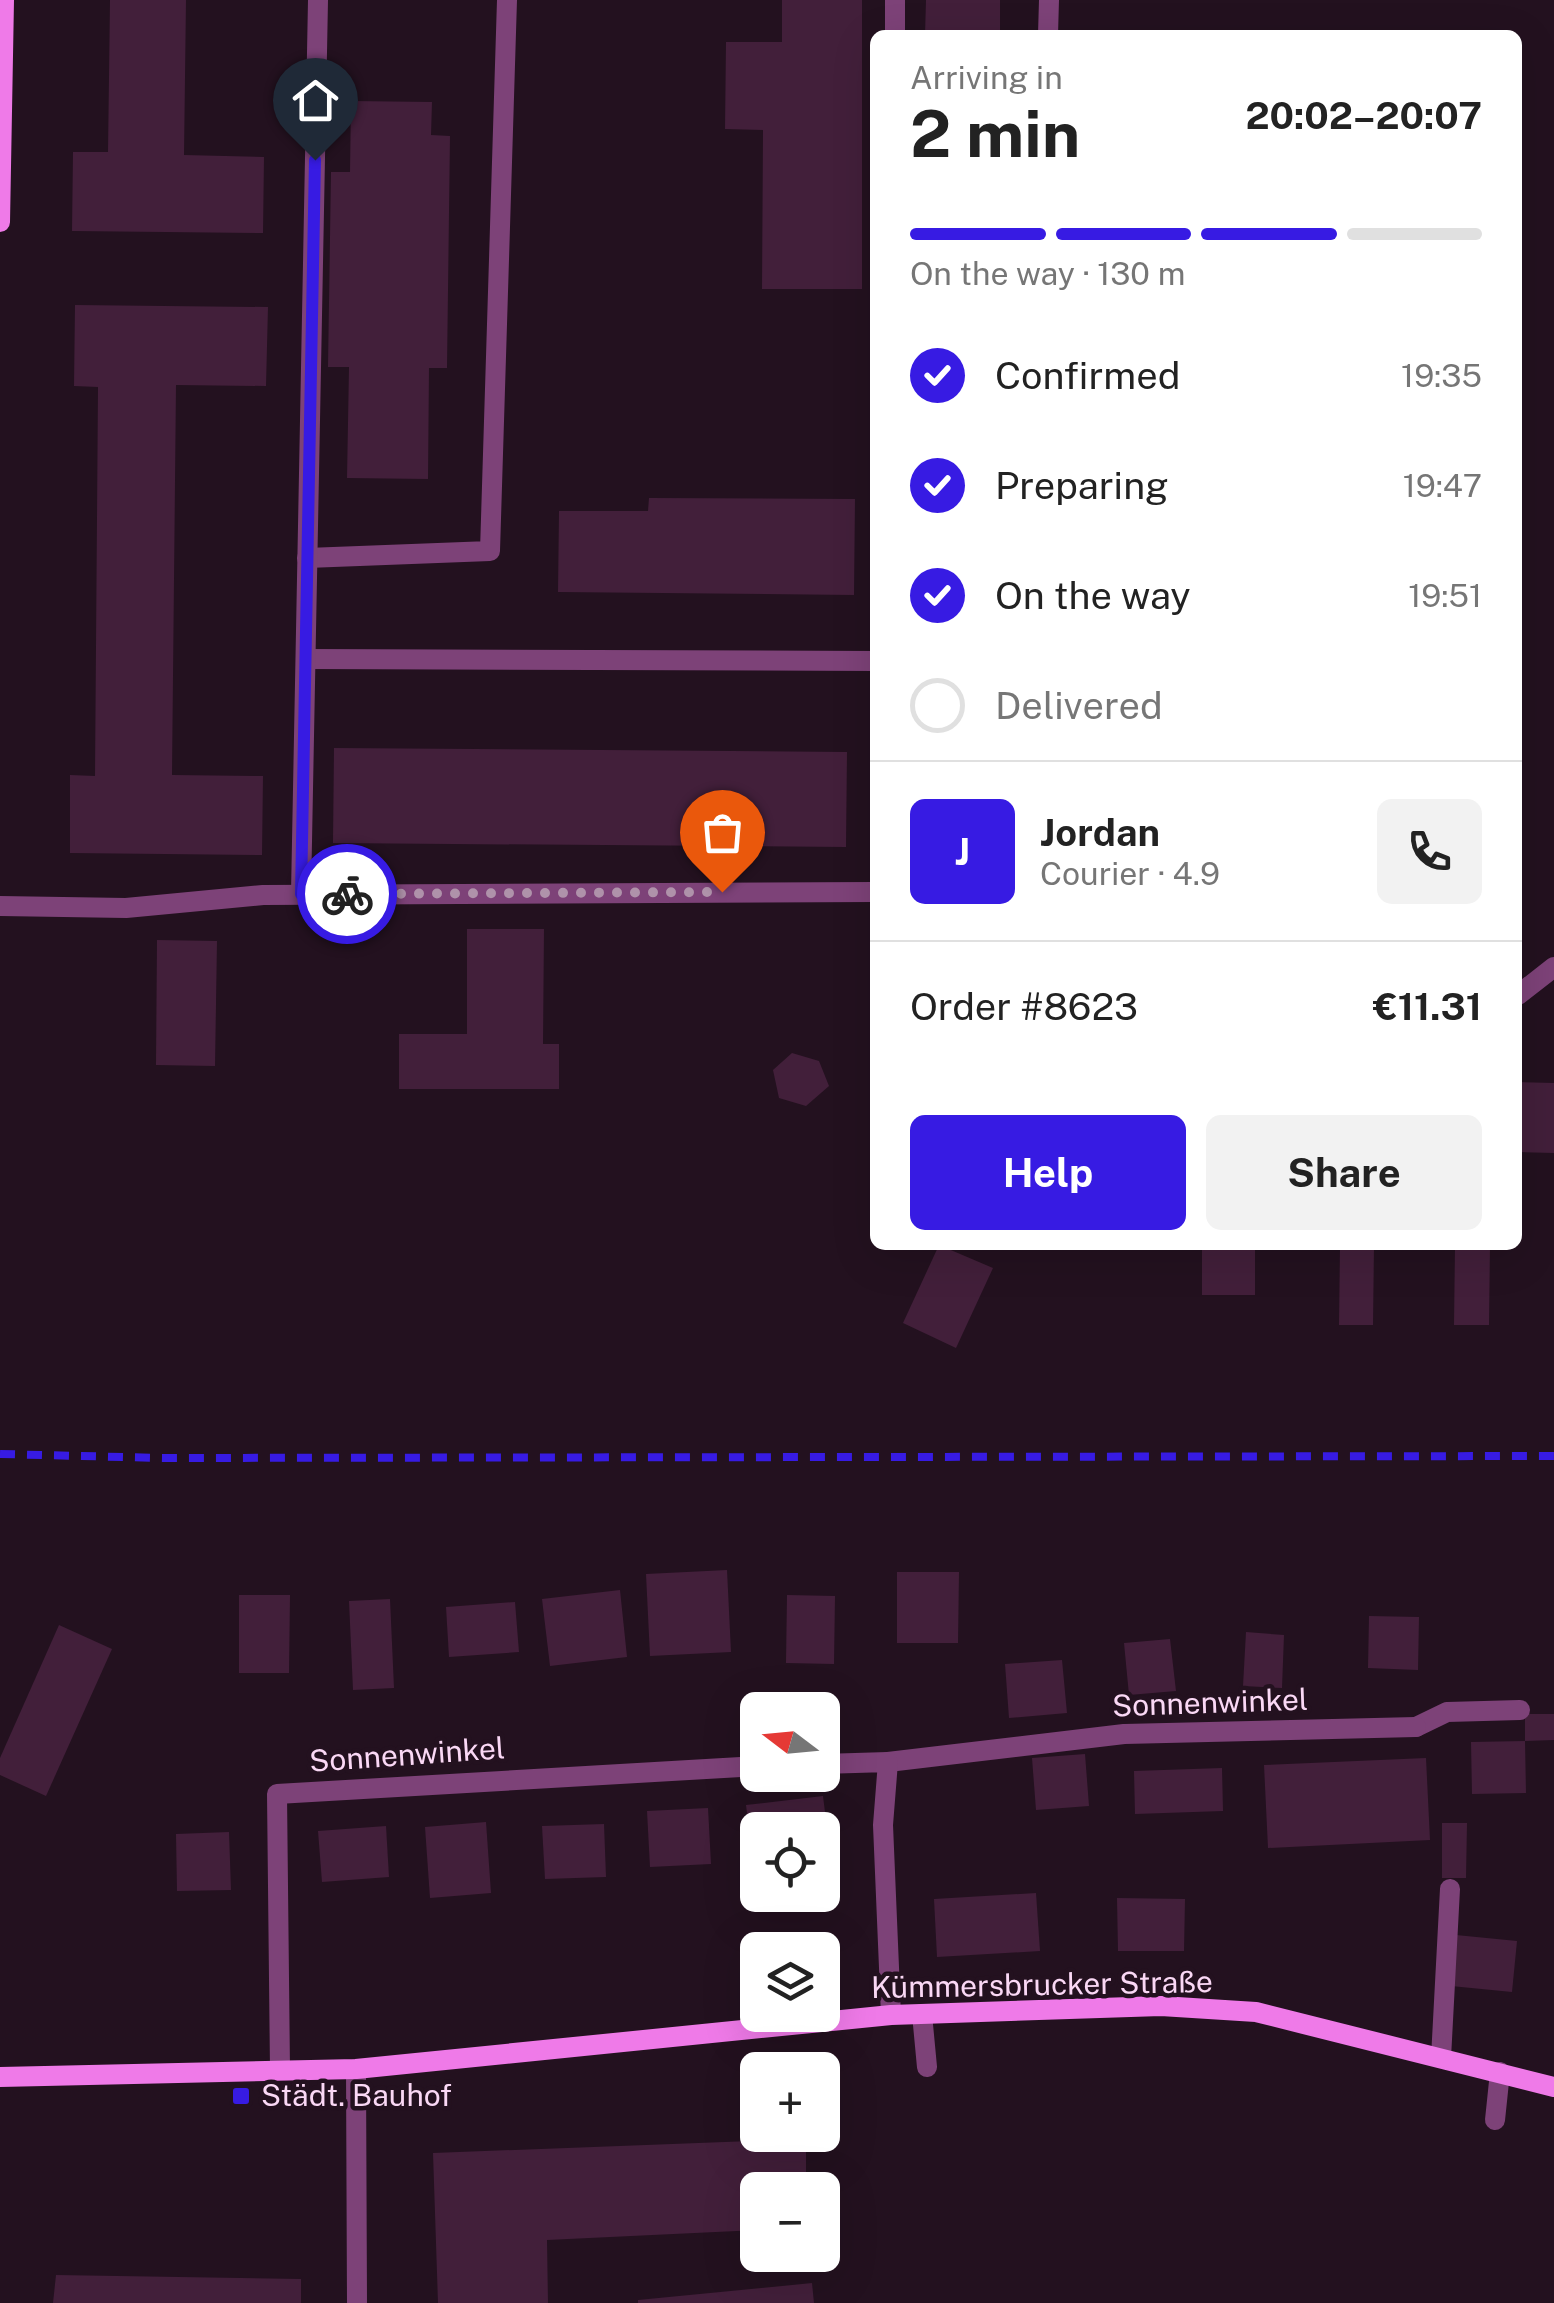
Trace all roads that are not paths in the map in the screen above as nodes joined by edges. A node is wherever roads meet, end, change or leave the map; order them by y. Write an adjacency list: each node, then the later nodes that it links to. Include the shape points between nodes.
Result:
1 (4, 0): 8 (street)
2 (318, 0): 9 (street)
3 (506, 0): 9 (street, via 490,551)
4 (895, 0): 6 (street)
5 (1049, 0): 7 (street)
6 (895, 30)
7 (1048, 30)
8 (0, 222)
9 (307, 558): 10 (street)
10 (306, 660): 11 (street); 13 (street)
11 (870, 661)
12 (870, 892): 13 (street)
13 (301, 894): 14 (street, via 126,908)
14 (0, 906)
15 (1554, 967): 16 (street)
16 (1522, 992)
17 (1520, 1710): 18 (street, Sonnenwinkel, via 1447,1712 1416,1727 1124,1734)
18 (888, 1762): 19 (street, Sonnenwinkel); 23 (street, via 883,1825)
19 (840, 1763)
20 (740, 1767): 27 (street, Sonnenwinkel, via 276,1794)
21 (1450, 1889): 24 (street)
22 (922, 2014): 23 (street, Kümmersbrucker Straße); 24 (street, Kümmersbrucker Straße, via 1161,2006 1256,2012); 25 (street)
23 (891, 2015): 26 (street, Kümmersbrucker Straße)
24 (1433, 2056): 28 (street, Kümmersbrucker Straße)
25 (927, 2066)
26 (356, 2068): 27 (street, Kümmersbrucker Straße); 32 (street)
27 (280, 2070): 29 (street, Kümmersbrucker Straße)
28 (1500, 2072): 30 (street, Kümmersbrucker Straße); 31 (street)
29 (0, 2077)
30 (1554, 2087)
31 (1495, 2120)
32 (357, 2303)

